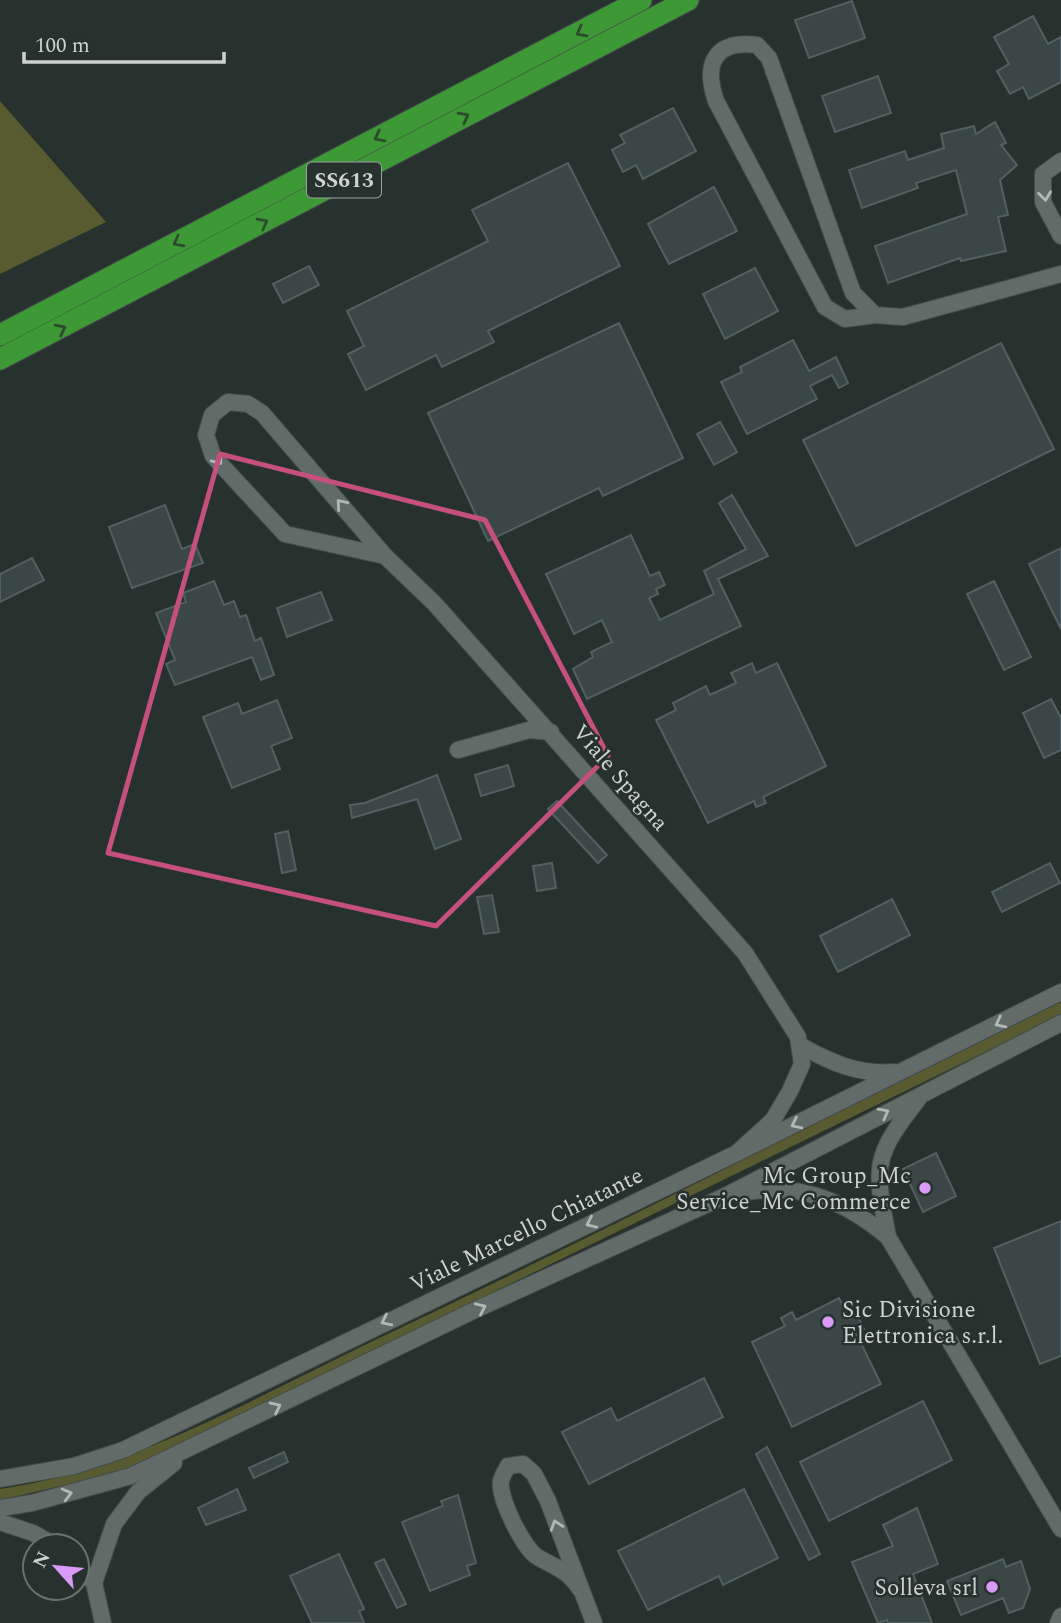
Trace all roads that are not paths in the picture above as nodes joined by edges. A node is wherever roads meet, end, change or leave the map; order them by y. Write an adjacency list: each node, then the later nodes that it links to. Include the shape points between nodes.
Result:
1 (641, 0): 6 (highway, SS613, one-way to 6)
2 (688, 0): 10 (highway, SS613, one-way to 2)
3 (1061, 161): 4 (street, one-way to 4, via 1043,174 1043,202)
4 (1061, 236)
5 (1061, 274): 7 (street, via 903,317)
6 (95, 286): 8 (highway, via 79,281); 9 (highway, SS613)
7 (875, 315): 7 (street, via 853,293 769,58 757,45 737,43 722,48 709,79 716,101 825,307 845,319)
8 (0, 320)
9 (0, 335)
10 (0, 359)
11 (385, 556): 11 (street, Viale Spagna, one-way to 11, via 262,413 248,404 228,402 212,415 206,435 213,456 285,534); 12 (street, Viale Spagna)
12 (551, 732): 13 (street, via 529,730); 16 (street, Viale Spagna, via 745,953)
13 (458, 750)
14 (1061, 992): 17 (street, Viale Marcello Chiatante, one-way to 17)
15 (1061, 1023): 18 (street)
16 (801, 1046): 17 (street, via 838,1065 871,1074); 19 (street, via 802,1064 790,1091 772,1120)
17 (904, 1071): 19 (street, Viale Marcello Chiatante, one-way to 19)
18 (924, 1092): 20 (street, one-way to 18); 21 (street, via 880,1160 877,1183)
19 (737, 1153): 23 (street, Viale Marcello Chiatante, one-way to 23, via 123,1450 74,1466)
20 (723, 1197): 21 (street, via 792,1188 856,1213); 22 (street, one-way to 20, via 475,1310)
21 (888, 1237): 26 (street)
22 (195, 1447): 24 (street, one-way to 22, via 131,1476); 29 (street, via 138,1492 114,1524)
23 (0, 1479)
24 (0, 1508)
25 (0, 1522): 27 (street)
26 (1061, 1529)
27 (30, 1532)
28 (91, 1580): 29 (street)
29 (94, 1583): 32 (street)
30 (580, 1589): 30 (street, one-way to 30, via 534,1474 523,1464 508,1466 501,1482 502,1496 526,1546 558,1565); 33 (street)
31 (1061, 1616): 34 (street)
32 (103, 1623)
33 (594, 1623)
34 (1058, 1623)

